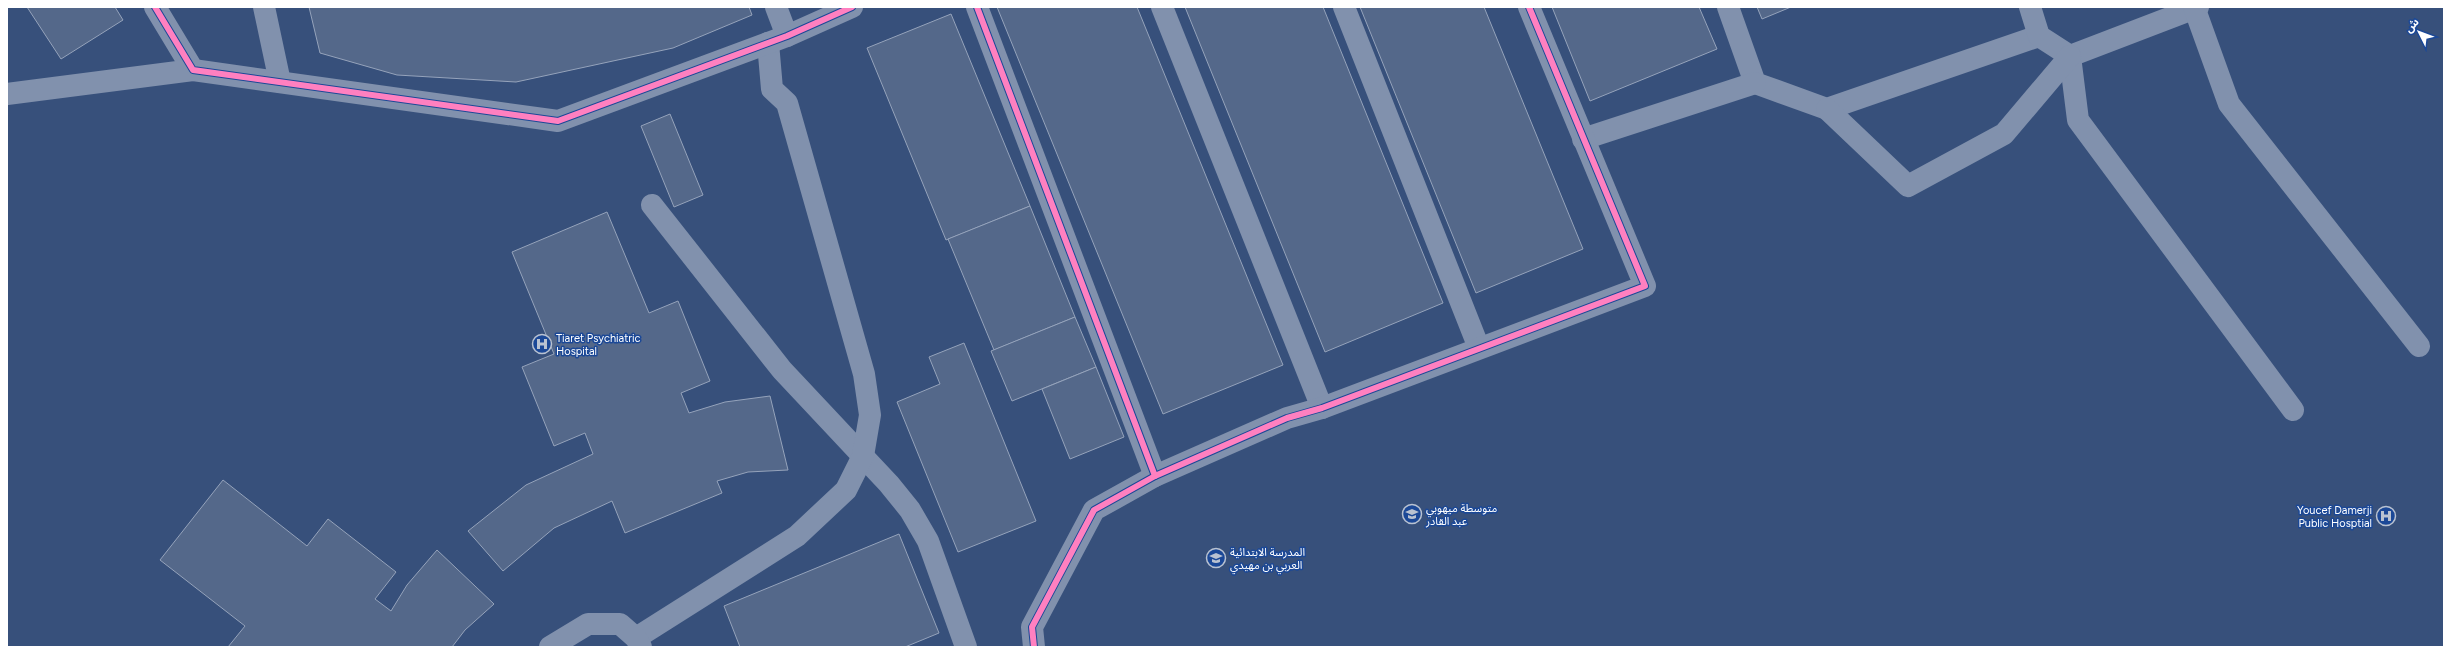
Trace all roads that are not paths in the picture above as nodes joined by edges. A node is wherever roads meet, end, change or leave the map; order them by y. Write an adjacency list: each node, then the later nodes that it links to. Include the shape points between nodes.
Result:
1 (155, 7): 15 (street)
2 (264, 7): 16 (street)
3 (776, 7): 13 (street)
4 (852, 7): 13 (street)
5 (977, 7): 27 (street)
6 (1162, 7): 24 (street)
7 (1344, 7): 23 (street)
8 (1529, 7): 20 (street)
9 (1728, 7): 17 (street)
10 (2030, 7): 12 (street)
11 (2196, 7): 14 (street); 22 (street, via 2229,104)
12 (2039, 36): 14 (street); 19 (street)
13 (778, 39): 16 (street, via 558,121); 26 (street, via 772,89 787,103 864,374 870,415)
14 (2070, 56): 19 (street, via 2004,134 1908,186); 25 (street, via 2078,120)
15 (193, 70): 16 (street); 18 (street)
16 (280, 82)
17 (1755, 83): 19 (street); 20 (street)
18 (7, 94)
19 (1827, 109)
20 (1583, 140): 23 (street, via 1645,286)
21 (652, 205): 26 (street, via 782,370)
22 (2419, 346)
23 (1479, 348): 24 (street)
24 (1322, 408): 27 (street, via 1287,418)
25 (2294, 410)
26 (863, 456): 28 (street, via 846,490 797,536); 30 (street, via 910,510 928,541)
27 (1155, 476): 31 (street, via 1094,510 1032,627)
28 (639, 642): 29 (street, via 620,624 588,624)
29 (550, 647)
30 (966, 647)
31 (1034, 647)

